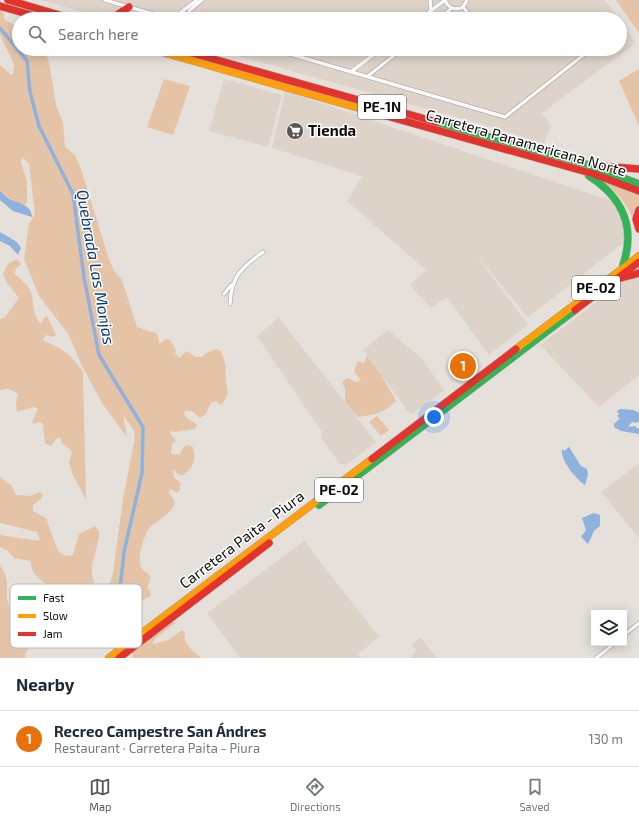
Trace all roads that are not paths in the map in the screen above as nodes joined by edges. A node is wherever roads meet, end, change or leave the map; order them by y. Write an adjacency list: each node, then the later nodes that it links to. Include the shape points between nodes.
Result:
1 (8, 0): 8 (highway)
2 (105, 0): 10 (street)
3 (197, 0): 18 (street)
4 (202, 0): 19 (street)
5 (430, 0): 13 (street)
6 (445, 0): 12 (street); 13 (street)
7 (467, 0): 11 (street)
8 (29, 3): 15 (highway)
9 (2, 7): 14 (highway)
10 (129, 7): 16 (highway); 17 (street)
11 (463, 7): 12 (street); 21 (street)
12 (452, 8): 20 (street)
13 (431, 11)
14 (20, 12)
15 (54, 12)
16 (122, 12)
17 (146, 12)
18 (181, 12)
19 (189, 12)
20 (447, 12)
21 (467, 12)
22 (175, 56): 32 (highway, Carretera Panamericana Norte / PE-1N)
23 (202, 56): 28 (highway, Carretera Panamericana Norte / PE-1N)
24 (298, 56): 30 (street)
25 (372, 56): 30 (street)
26 (393, 56): 31 (street)
27 (582, 56): 31 (street, via 508,115 499,115)
28 (206, 57): 29 (highway, Carretera Panamericana Norte / PE-1N)
29 (249, 69): 32 (highway); 33 (highway, Carretera Panamericana Norte / PE-1N)
30 (352, 71): 31 (street)
31 (368, 76)
32 (247, 77): 33 (highway, Carretera Panamericana Norte / PE-1N)
33 (439, 126): 34 (highway, Carretera Panamericana Norte / PE-1N); 35 (highway, Carretera Panamericana Norte / PE-1N)
34 (586, 164): 36 (highway); 37 (highway, Carretera Panamericana Norte / PE-1N)
35 (572, 168): 38 (highway, Carretera Panamericana Norte / PE-1N); 45 (highway, via 598,180 612,190 629,214 634,229 634,247)
36 (639, 170)
37 (639, 184)
38 (639, 191)
39 (639, 210): 40 (highway, via 636,219)
40 (639, 229)
41 (263, 252): 46 (street, via 246,264)
42 (639, 256): 45 (highway, Carretera Paita - Piura / PE-02)
43 (639, 262): 45 (highway, Carretera Paita - Piura / PE-02)
44 (639, 273): 45 (highway)
45 (614, 278): 51 (highway, Carretera Paita - Piura / PE-02)
46 (234, 281): 47 (street); 48 (street)
47 (224, 294)
48 (230, 304)
49 (639, 623): 50 (street)
50 (627, 633)
51 (142, 635)
52 (611, 646): 55 (street)
53 (125, 648): 54 (highway, Carretera Paita - Piura / PE-02)
54 (116, 655)
55 (596, 658)

